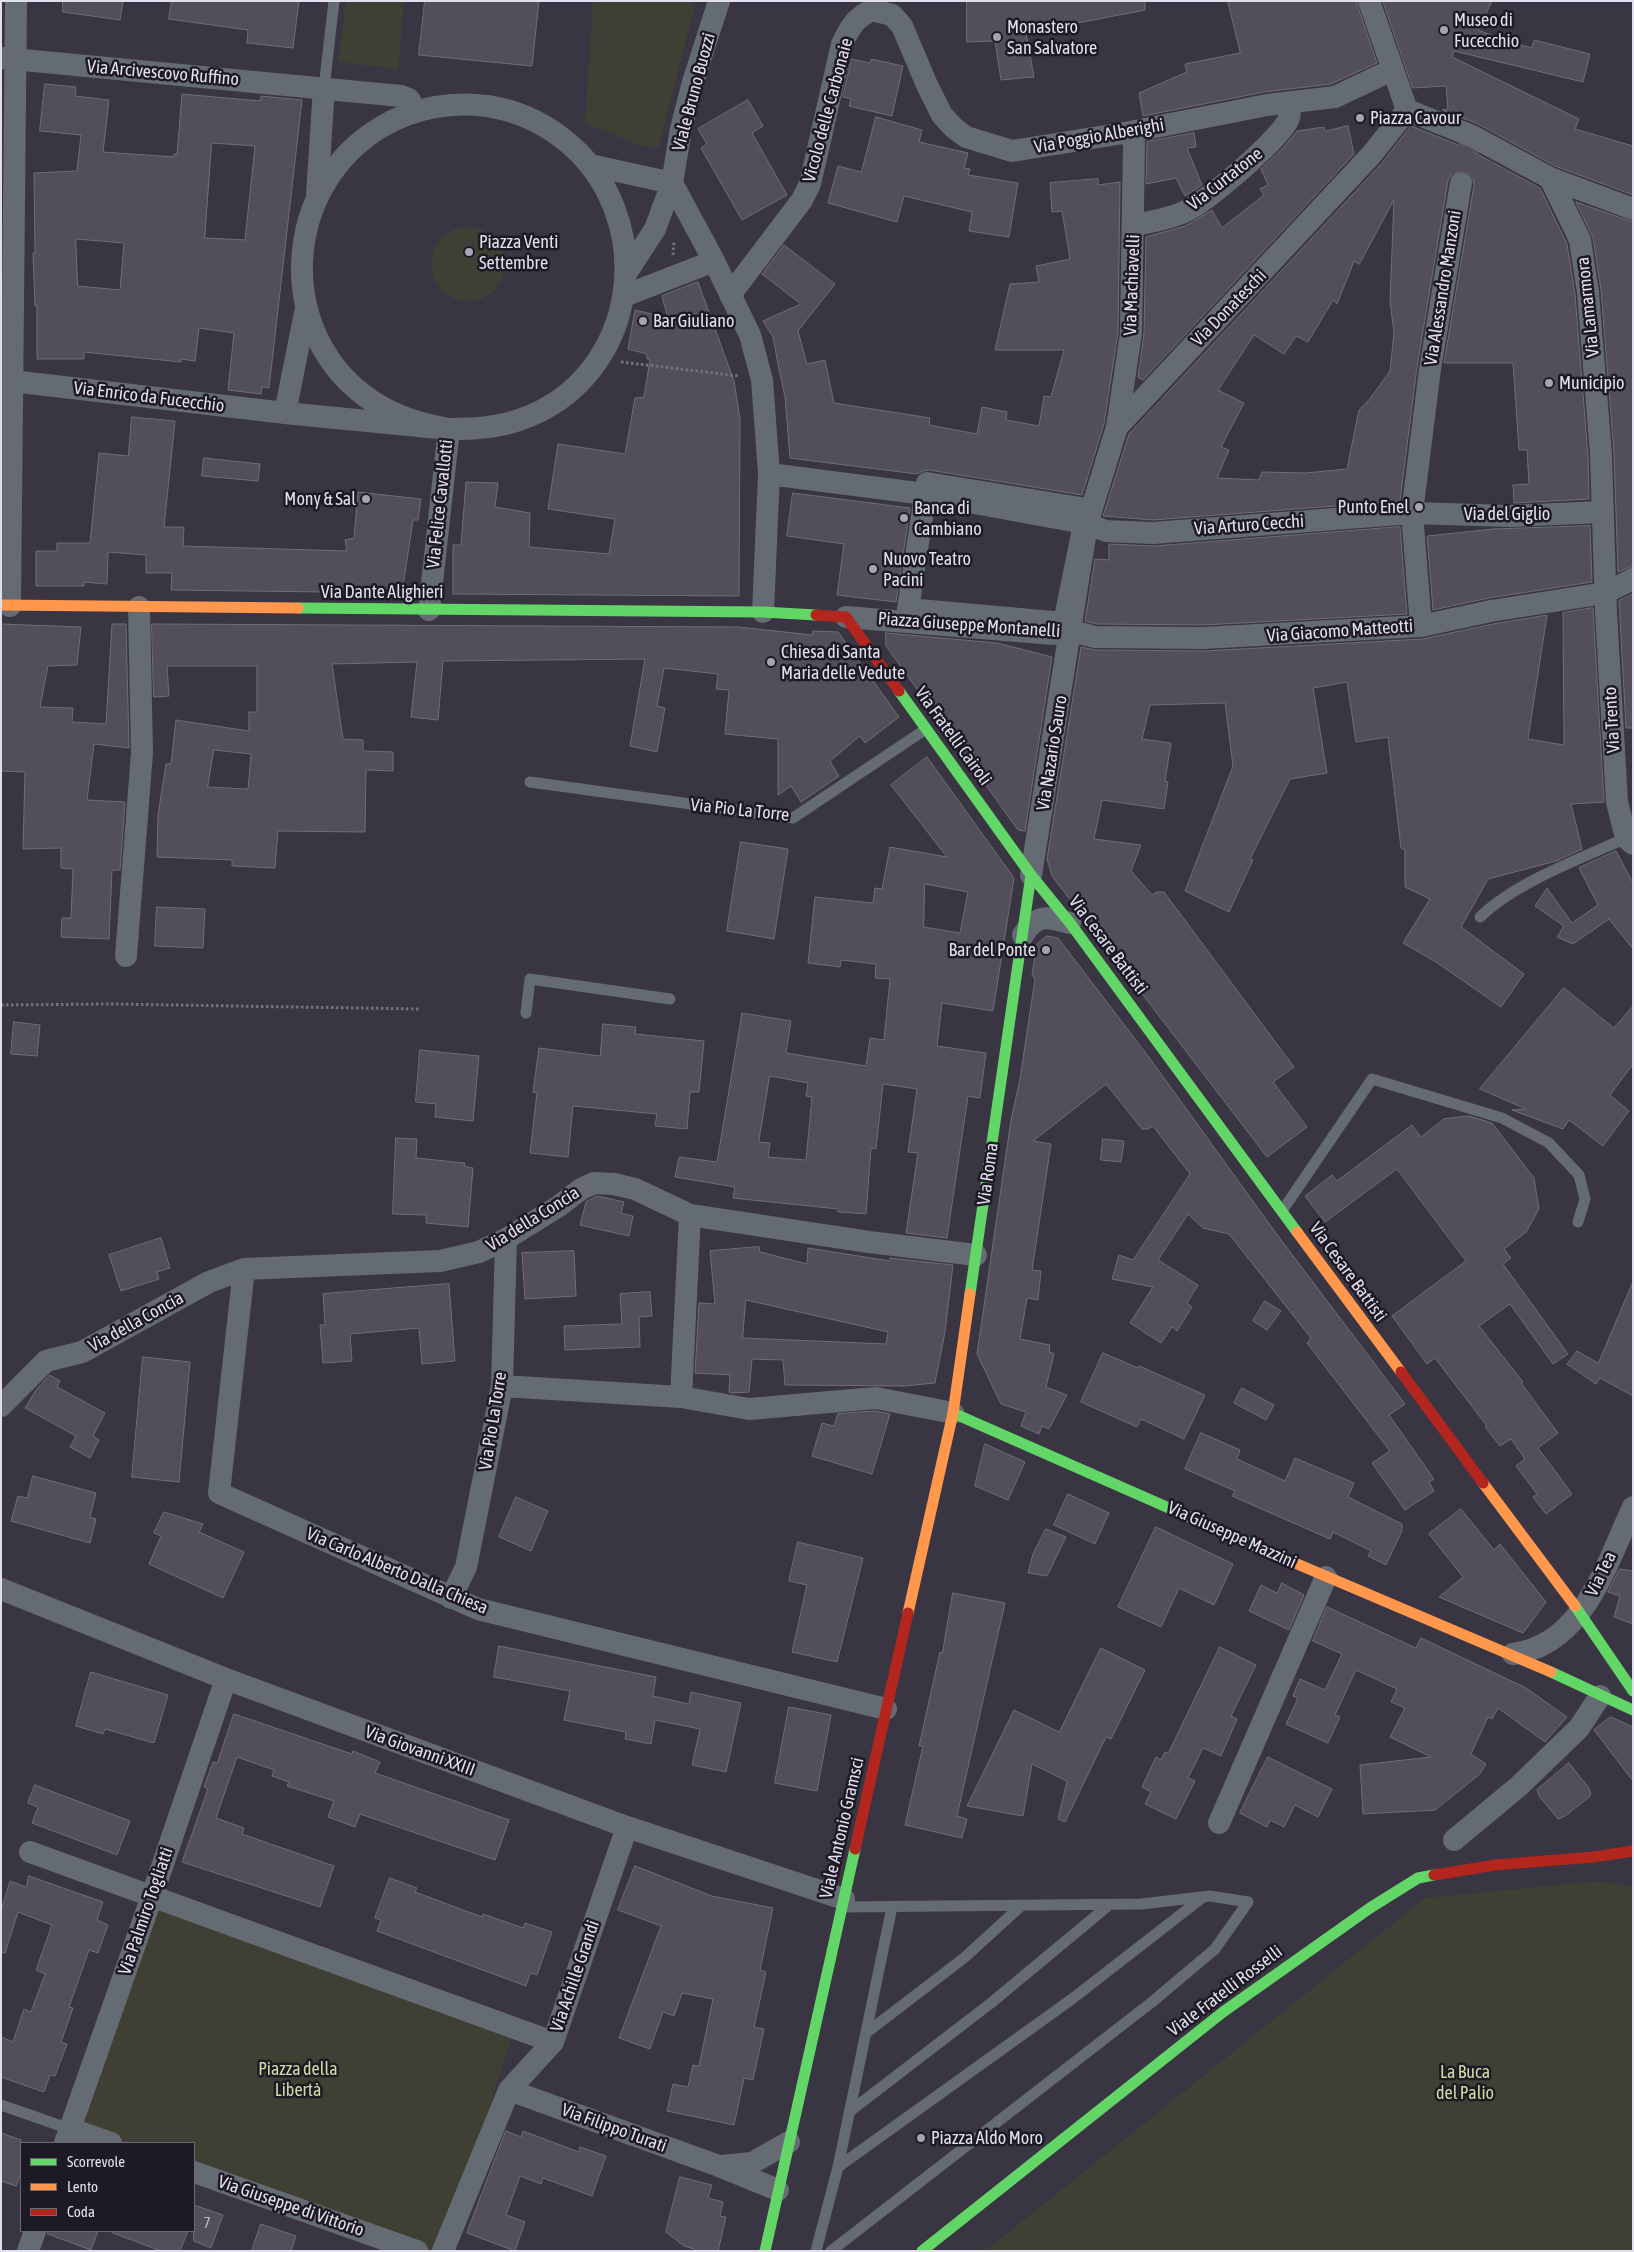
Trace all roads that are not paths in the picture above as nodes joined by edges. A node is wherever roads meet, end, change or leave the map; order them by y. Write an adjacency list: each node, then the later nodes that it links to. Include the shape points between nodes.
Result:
1 (16, 1): 6 (street)
2 (334, 1): 8 (lane)
3 (719, 1): 15 (street, Viale Bruno Buozzi, via 688,101)
4 (1369, 1): 7 (street)
5 (873, 6): 9 (street, Via Poggio Alberighi, via 892,15 902,26 942,116 966,137 1012,151); 22 (street, Vicolo delle Carbonaie, via 852,23 842,44 810,184 802,200)
6 (8, 59): 8 (street, Via Arcivescovo Ruffino); 25 (street)
7 (1392, 70): 9 (street, Via Poggio Alberighi, via 1335,97); 10 (street)
8 (324, 88): 11 (street, via 401,96 409,99); 17 (street)
9 (1289, 103): 19 (street, Via Curtatone, via 1289,118 1281,132 1226,182 1186,211)
10 (1407, 110): 14 (street); 27 (street, Via Donateschi, via 1372,154)
11 (416, 112): 13 (street, via 464,104 511,112 554,132); 17 (street, via 379,128 353,148 336,166)
12 (1134, 142): 19 (street, Via Machiavelli)
13 (590, 165): 15 (street); 21 (street, via 618,215 625,244)
14 (1550, 178): 18 (street); 31 (street, Via Lamarmora, via 1580,240 1586,275 1602,456)
15 (672, 183): 20 (street); 21 (street, via 655,229)
16 (1460, 183): 32 (street, Via Alessandro Manzoni)
17 (316, 200): 24 (street, via 305,232 302,256)
18 (1633, 209)
19 (1134, 226): 27 (street, Via Machiavelli, via 1131,333)
20 (714, 261): 22 (street); 23 (street)
21 (626, 272): 23 (street)
22 (730, 295): 29 (street, via 750,335 762,379)
23 (624, 296): 28 (street, via 616,325 598,360 564,395 522,419 482,428)
24 (306, 308): 26 (street); 28 (street, via 328,355 355,387 395,414)
25 (7, 376): 26 (street, Via Enrico da Fucecchio); 36 (street)
26 (285, 413): 28 (street)
27 (1117, 428): 33 (street, Via Donateschi)
28 (449, 429): 38 (street, Via Felice Cavallotti)
29 (769, 474): 30 (street); 39 (street)
30 (925, 494): 33 (street); 33 (street, Piazza Giuseppe Montanelli, via 908,609 1064,623)
31 (1602, 512): 32 (street, Via del Giglio, via 1510,516); 35 (street, Via Lamarmora)
32 (1412, 513): 33 (street, Via Arturo Cecchi, via 1153,533 1106,531); 41 (street, Via Alessandro Manzoni)
33 (1085, 524): 42 (street, Piazza Giuseppe Montanelli)
34 (1633, 580): 35 (street, Via Giacomo Matteotti)
35 (1605, 592): 41 (street, Via Giacomo Matteotti, via 1491,610); 45 (street, Via Trento, via 1617,802)
36 (6, 605): 37 (street, Via Dante Alighieri)
37 (139, 607): 38 (street, Via Dante Alighieri); 50 (street, via 142,753)
38 (429, 610): 39 (street, Via Dante Alighieri)
39 (763, 612): 40 (street, Via Dante Alighieri)
40 (846, 617): 42 (street, Piazza Giuseppe Montanelli, via 1054,634); 43 (street, Via Fratelli Cairoli)
41 (1421, 626): 42 (street, Via Giacomo Matteotti, via 1203,638 1095,637)
42 (1072, 631): 46 (street, Via Nazario Sauro)
43 (926, 729): 44 (lane, Via Pio La Torre, via 793,818); 46 (street, Via Fratelli Cairoli)
44 (530, 782)
45 (1629, 841): 47 (lane, via 1543,877 1495,903)
46 (1032, 875): 48 (street, Via Cesare Battisti); 49 (street, Via Roma)
47 (1480, 917)
48 (1070, 923): 49 (street, via 1047,917 1030,924); 53 (street, Via Cesare Battisti)
49 (1023, 935): 57 (street, Via Roma)
50 (126, 956)
51 (670, 999): 52 (lane, via 530,979)
52 (526, 1013)
53 (1282, 1210): 55 (lane, via 1372,1079 1502,1118 1549,1142 1579,1175 1585,1199); 67 (street, Via Cesare Battisti)
54 (690, 1215): 56 (street, Via della Concia, via 635,1189 594,1183); 57 (street, Via della Concia); 60 (street)
55 (1578, 1222)
56 (506, 1239): 58 (street, Via della Concia, via 479,1252 440,1261); 59 (street, Via Pio La Torre)
57 (976, 1255): 62 (street, Via Roma)
58 (244, 1269): 61 (street, Via della Concia, via 209,1282 82,1352 46,1361); 66 (street, Via Carlo Alberto Dalla Chiesa, via 218,1493)
59 (502, 1386): 60 (street); 66 (street, Via Pio La Torre, via 466,1567)
60 (681, 1397): 62 (street, via 749,1409 876,1398)
61 (1, 1406)
62 (953, 1413): 64 (street, Via Giuseppe Mazzini); 72 (street, Viale Antonio Gramsci)
63 (1633, 1506): 67 (street, Via Tea)
64 (1326, 1577): 68 (street, Via Giuseppe Mazzini); 74 (street)
65 (1, 1589): 69 (street, Via Giovanni XXIII)
66 (451, 1598): 72 (street, Via Carlo Alberto Dalla Chiesa, via 478,1609)
67 (1580, 1613): 68 (street, via 1550,1641 1526,1653); 70 (street, Via Cesare Battisti)
68 (1513, 1654): 71 (street, Via Giuseppe Mazzini)
69 (226, 1679): 75 (street, Via Giovanni XXIII); 81 (street, Via Palmiro Togliatti)
70 (1633, 1691)
71 (1600, 1696): 73 (street, Via Giuseppe Mazzini); 76 (street, via 1579,1728 1519,1786)
72 (886, 1709): 83 (street, Viale Antonio Gramsci)
73 (1633, 1710)
74 (1219, 1823)
75 (628, 1827): 83 (street, Via Giovanni XXIII); 88 (street, Via Achille Grandi)
76 (1454, 1840)
77 (1633, 1851): 79 (street, Viale Fratelli Rosselli)
78 (30, 1852): 81 (street)
79 (1593, 1857): 80 (street, Viale Fratelli Rosselli); 106 (street, Viale Fratelli Rosselli, via 1495,1865 1418,1878 1223,2012)
80 (1625, 1864)
81 (152, 1896): 88 (street); 92 (street, Via Palmiro Togliatti)
82 (1204, 1897): 84 (lane); 96 (lane, via 1072,1999); 105 (lane, via 1248,1902 1215,1948 1152,2002)
83 (843, 1903): 86 (lane); 94 (street, Viale Antonio Gramsci)
84 (1109, 1905): 85 (lane); 91 (lane, via 991,2003)
85 (1021, 1906): 86 (lane); 87 (lane, via 964,1958)
86 (892, 1907): 87 (lane)
87 (866, 2033): 91 (lane)
88 (552, 2042): 89 (street, Via Achille Grandi)
89 (509, 2090): 95 (street, Via Filippo Turati); 102 (street, Via Achille Grandi)
90 (1, 2105): 92 (lane)
91 (849, 2112): 96 (lane)
92 (68, 2136): 93 (street)
93 (105, 2142)
94 (789, 2142): 95 (street, Via Filippo Turati, via 752,2163); 98 (street, Viale Antonio Gramsci)
95 (719, 2166): 98 (street, Via Filippo Turati)
96 (838, 2167): 104 (lane)
97 (195, 2172): 101 (street, Via Giuseppe di Vittorio)
98 (778, 2190): 103 (street, Viale Antonio Gramsci)
99 (35, 2232): 100 (street)
100 (28, 2251)
101 (417, 2251)
102 (443, 2251)
103 (765, 2251)
104 (816, 2251)
105 (831, 2251)
106 (922, 2251)

